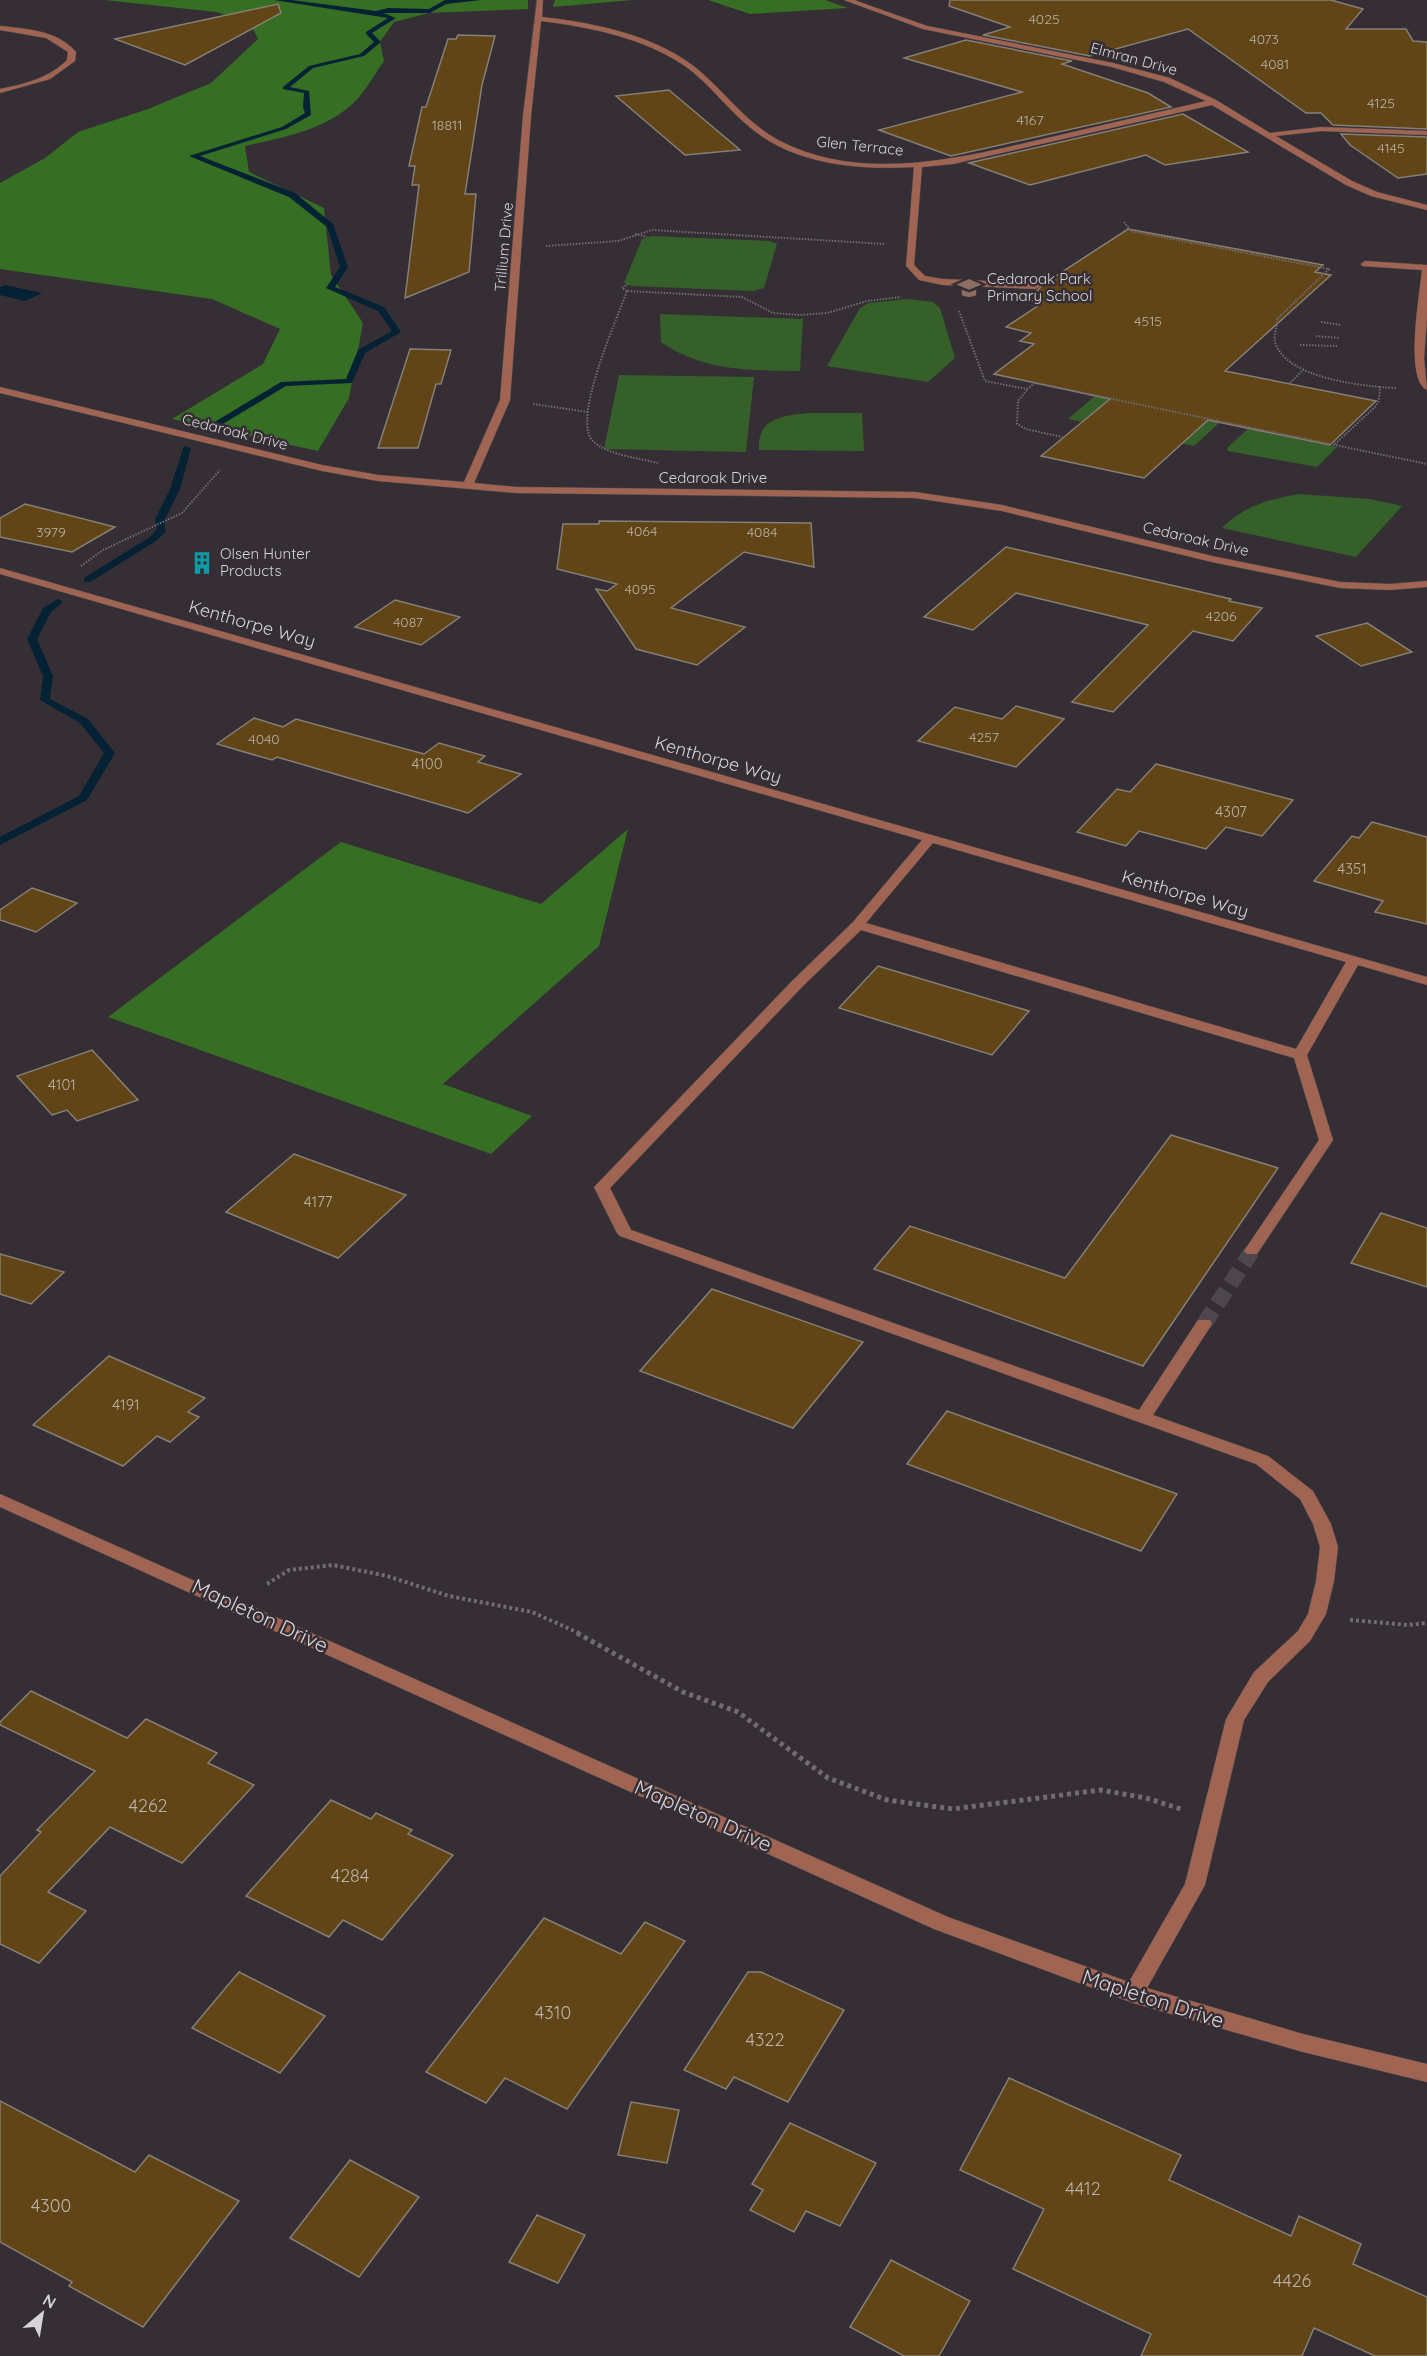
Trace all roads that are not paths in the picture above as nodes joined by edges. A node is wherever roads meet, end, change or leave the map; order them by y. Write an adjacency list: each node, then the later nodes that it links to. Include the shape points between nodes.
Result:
1 (540, 0): 4 (street, Trillium Drive)
2 (865, 0): 3 (street)
3 (850, 1): 7 (street, Elmran Drive, via 942,32 1131,69 1177,84)
4 (538, 20): 10 (street, Glen Terrace, via 595,28 687,65 766,135 788,148 837,160); 17 (street, Trillium Drive, via 505,400 503,413)
5 (0, 28): 6 (street, via 53,38 72,52 71,61 58,72)
6 (0, 91)
7 (1213, 102): 9 (street, Elmran Drive); 10 (street, Glen Terrace, via 953,162)
8 (1427, 133): 9 (street, via 1330,129)
9 (1269, 135): 11 (street, Elmran Drive, via 1355,186)
10 (918, 166): 14 (street, via 910,266 922,278 943,282)
11 (1427, 208)
12 (1365, 264): 13 (street)
13 (1427, 268): 15 (street, via 1419,368)
14 (1036, 286)
15 (1427, 387)
16 (0, 390): 17 (street, Cedaroak Drive, via 378,478)
17 (467, 487): 19 (street, Cedaroak Drive, via 915,495 1002,508 1330,583)
18 (0, 570): 20 (street, Kenthorpe Way)
19 (1425, 586)
20 (929, 840): 21 (street); 22 (street, Kenthorpe Way)
21 (858, 925): 24 (street); 27 (street, via 602,1186 625,1233)
22 (1354, 960): 23 (street, Kenthorpe Way); 24 (street)
23 (1427, 981)
24 (1300, 1055): 25 (street, via 1326,1140)
25 (1252, 1251)
26 (1204, 1324): 27 (street)
27 (1143, 1417): 29 (street, via 1262,1460 1307,1495 1329,1546 1315,1617 1304,1636 1261,1677 1235,1719 1207,1851 1195,1885)
28 (0, 1500): 29 (street, Mapleton Drive, via 941,1923)
29 (1132, 1994): 30 (street, Mapleton Drive, via 1321,2050)
30 (1427, 2073)

